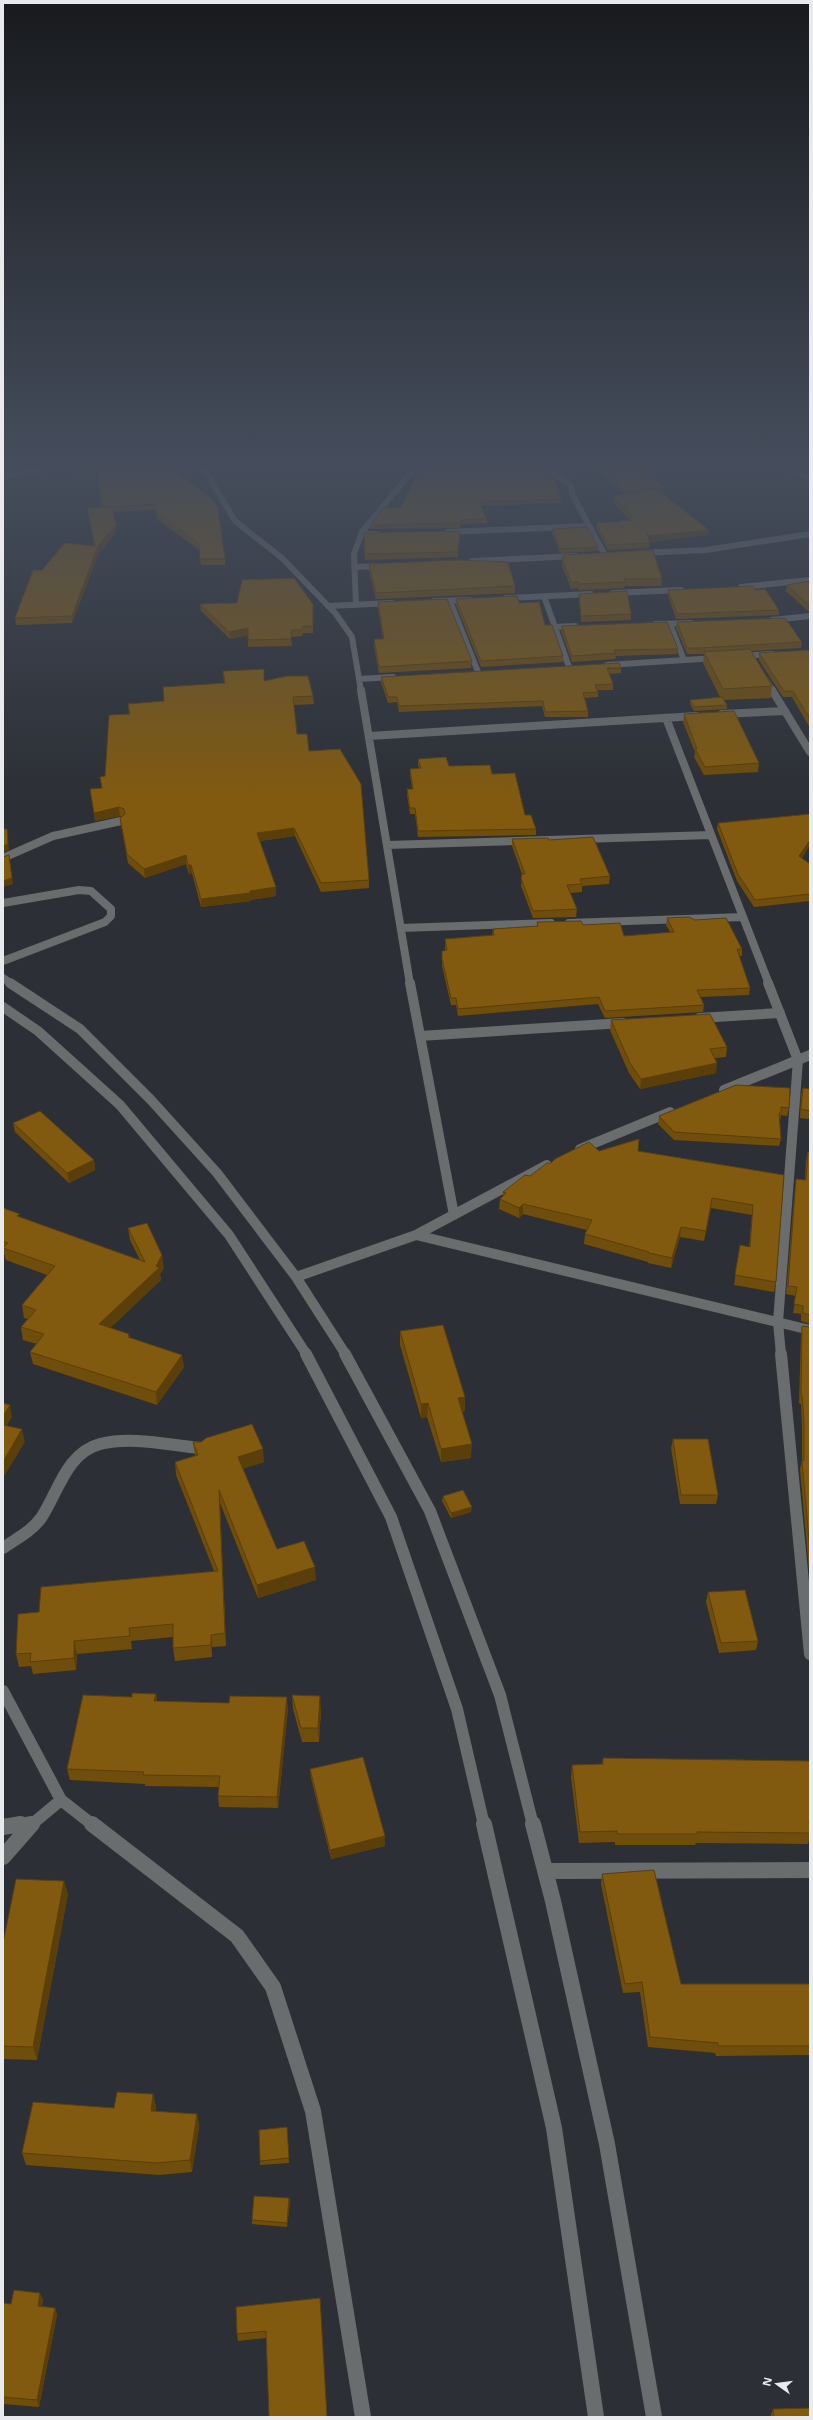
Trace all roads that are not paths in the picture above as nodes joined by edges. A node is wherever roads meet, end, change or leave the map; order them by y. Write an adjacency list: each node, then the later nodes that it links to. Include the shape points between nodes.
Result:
1 (296, 573): 15 (street)
2 (354, 573): 14 (street)
3 (810, 580): 4 (street)
4 (734, 588)
5 (686, 590): 7 (street)
6 (599, 594): 8 (street)
7 (607, 594)
8 (544, 596): 9 (street); 22 (street)
9 (497, 599)
10 (474, 600): 11 (street)
11 (450, 601): 12 (street); 30 (street)
12 (427, 602)
13 (404, 603): 14 (street)
14 (356, 605): 15 (street)
15 (328, 606): 34 (street, via 352,637)
16 (810, 616): 17 (street)
17 (761, 620)
18 (701, 622): 20 (street)
19 (647, 624): 20 (street)
20 (670, 624): 24 (street)
21 (585, 626): 22 (street)
22 (555, 627): 28 (street)
23 (780, 654): 24 (street, via 753,659 725,657)
24 (684, 660): 25 (street)
25 (600, 665)
26 (577, 666): 28 (street)
27 (561, 667): 28 (street)
28 (569, 667)
29 (470, 672): 30 (street)
30 (478, 672): 31 (street)
31 (485, 672)
32 (762, 674): 35 (street)
33 (399, 676): 34 (street)
34 (359, 679): 39 (street)
35 (785, 711): 37 (street); 40 (street)
36 (706, 715): 38 (street)
37 (714, 715)
38 (666, 718): 39 (street); 42 (street, via 711,825)
39 (369, 736): 43 (street)
40 (810, 752)
41 (121, 821): 44 (street, via 53,836)
42 (711, 835): 43 (street); 46 (street)
43 (387, 845): 47 (street)
44 (3, 858)
45 (3, 903): 48 (street, via 79,890 91,891 111,909 111,916 105,922)
46 (743, 917): 47 (street); 51 (street)
47 (401, 928): 54 (street)
48 (3, 961)
49 (3, 978): 63 (street, via 80,1029 151,1100 217,1173)
50 (3, 1007): 77 (street, via 38,1030 120,1104 229,1236 315,1367 391,1517 457,1709 554,2128)
51 (780, 1013): 52 (street); 56 (street)
52 (686, 1019)
53 (631, 1022): 54 (street)
54 (420, 1036): 61 (street)
55 (810, 1055): 56 (street)
56 (798, 1060): 57 (street); 64 (street)
57 (712, 1095)
58 (683, 1107): 59 (street)
59 (569, 1154)
60 (555, 1161): 61 (street)
61 (454, 1215): 62 (street)
62 (416, 1235): 63 (street); 64 (street)
63 (296, 1277): 75 (street, via 348,1358 430,1511 500,1695)
64 (778, 1322): 65 (street); 68 (street)
65 (810, 1330)
66 (200, 1448): 67 (street, via 115,1442 99,1444 84,1451 67,1468 41,1519 28,1532)
67 (3, 1548)
68 (810, 1654)
69 (3, 1691): 70 (street)
70 (61, 1800): 71 (street); 76 (street, via 237,1936 274,1987 313,2112)
71 (32, 1822): 72 (street); 73 (street)
72 (3, 1827)
73 (3, 1857)
74 (810, 1870): 75 (street)
75 (545, 1871): 78 (street, via 607,2144)
76 (363, 2417)
77 (596, 2417)
78 (654, 2417)

